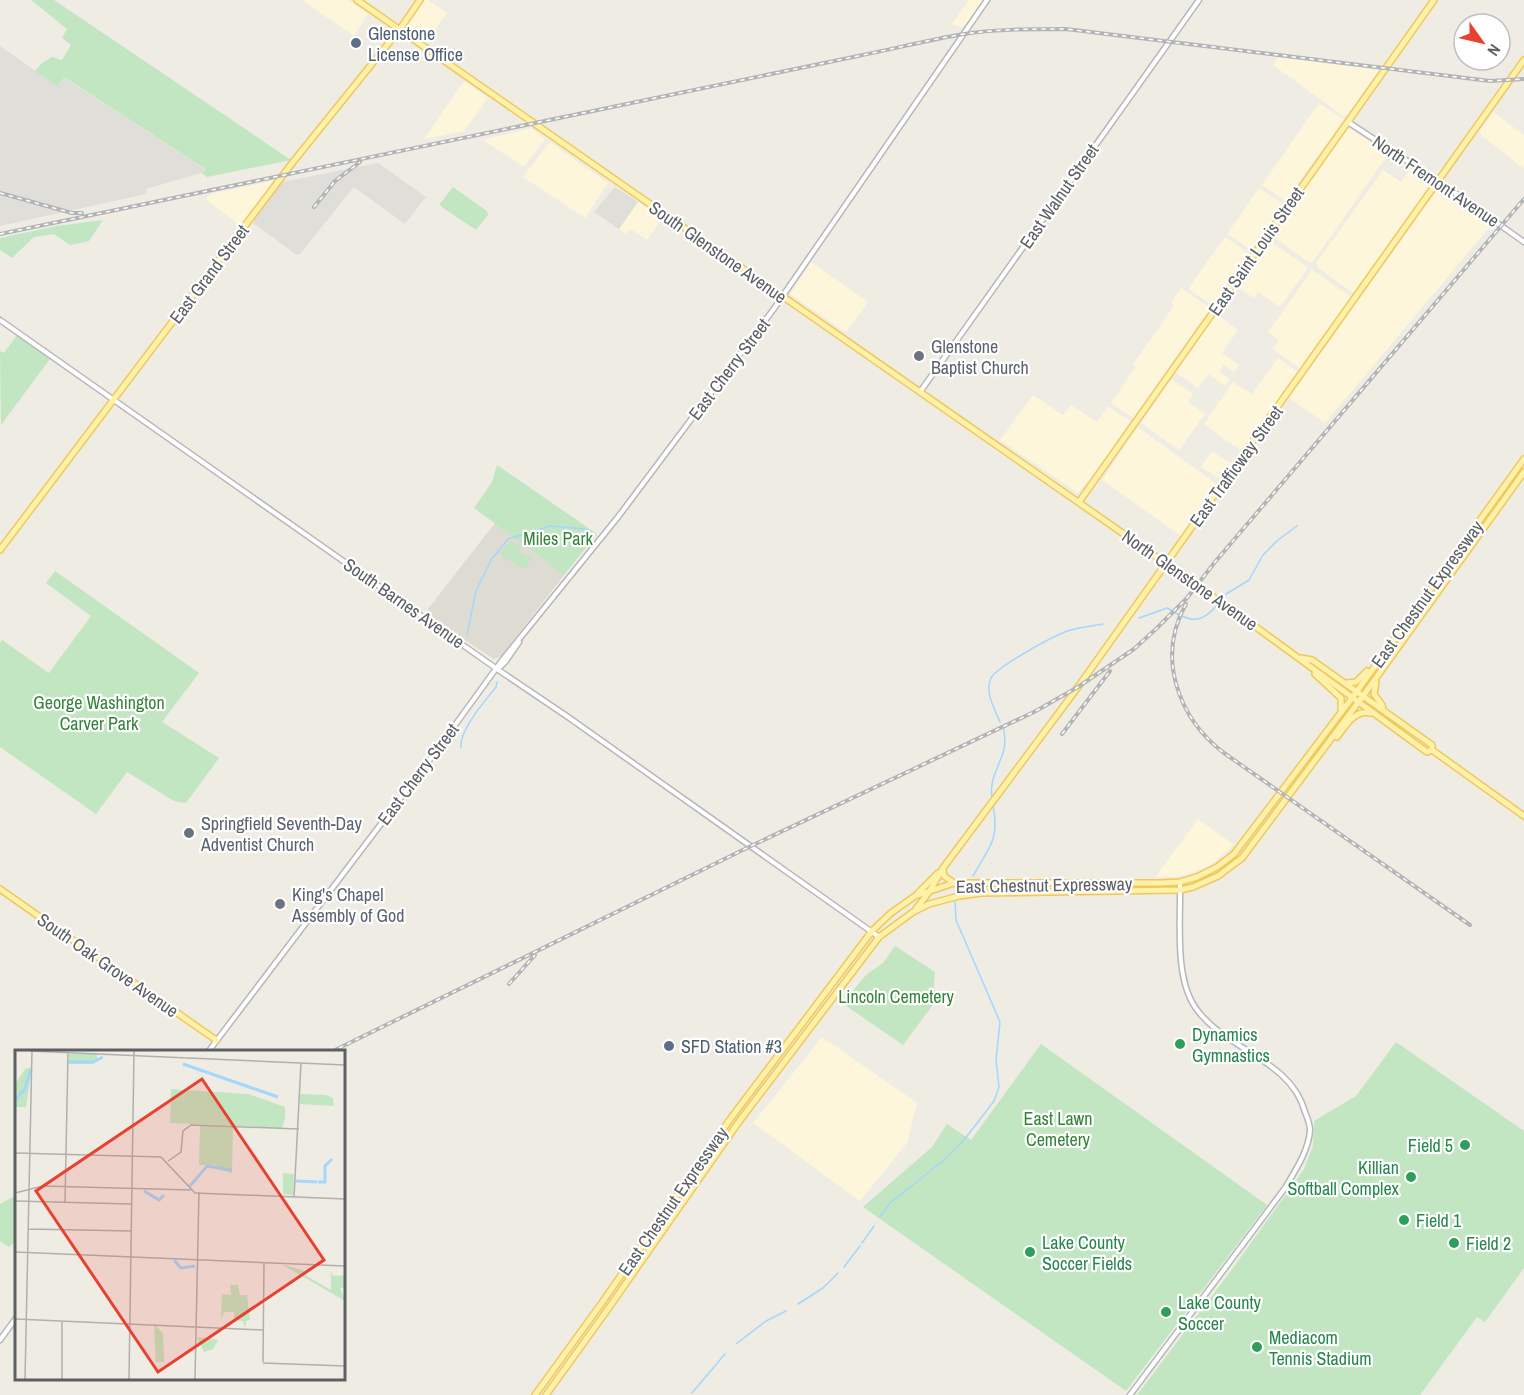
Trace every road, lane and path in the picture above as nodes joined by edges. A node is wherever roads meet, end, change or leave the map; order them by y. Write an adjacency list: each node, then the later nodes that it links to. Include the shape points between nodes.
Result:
1 (357, 0): 6 (main road, South Glenstone Avenue)
2 (420, 0): 6 (main road, East Grand Street)
3 (987, 0): 11 (street, East Cherry Street)
4 (1199, 0): 13 (street, East Walnut Street)
5 (1434, 0): 8 (main road, East Saint Louis Street)
6 (400, 29): 11 (main road, South Glenstone Avenue); 14 (main road, East Grand Street)
7 (1524, 60): 9 (main road, East Trafficway Street)
8 (1347, 121): 9 (street, North Fremont Avenue); 17 (main road, East Saint Louis Street)
9 (1438, 181): 10 (street, North Fremont Avenue); 35 (main road, East Trafficway Street, via 1078,687)
10 (1524, 242)
11 (783, 297): 13 (main road, South Glenstone Avenue); 22 (street, East Cherry Street, via 651,474)
12 (0, 320): 14 (street, South Barnes Avenue)
13 (920, 392): 17 (main road, South Glenstone Avenue)
14 (113, 400): 18 (main road, East Grand Street); 22 (street, South Barnes Avenue)
15 (1524, 459): 19 (main road, East Chestnut Expressway)
16 (1524, 472): 23 (main road, East Chestnut Expressway)
17 (1079, 502): 20 (main road, North Glenstone Avenue, bridge)
18 (0, 550)
19 (1406, 623): 24 (main road, via 1360,679 1351,684); 25 (main road, East Chestnut Expressway)
20 (1301, 658): 21 (main road, North Glenstone Avenue); 24 (main road, North Glenstone Avenue, via 1312,660)
21 (1309, 666): 27 (main road, North Glenstone Avenue); 30 (main road, via 1341,699)
22 (497, 669): 43 (street, South Barnes Avenue); 45 (street, East Cherry Street)
23 (1380, 672): 26 (main road, East Chestnut Expressway); 29 (main road, via 1373,690)
24 (1340, 680): 25 (main road, North Glenstone Avenue)
25 (1356, 692): 26 (main road, North Glenstone Avenue); 27 (main road, East Chestnut Expressway)
26 (1363, 696): 28 (main road, East Chestnut Expressway); 29 (main road, North Glenstone Avenue)
27 (1352, 698): 28 (main road, North Glenstone Avenue); 30 (main road, East Chestnut Expressway)
28 (1358, 703): 31 (main road, North Glenstone Avenue); 33 (main road, East Chestnut Expressway)
29 (1383, 710): 32 (main road, North Glenstone Avenue, via 1432,745)
30 (1340, 714): 36 (main road, East Chestnut Expressway, via 1234,854 1207,872)
31 (1374, 714): 32 (main road, North Glenstone Avenue, via 1427,752); 33 (main road, via 1364,712 1353,717)
32 (1432, 750): 34 (main road, North Glenstone Avenue)
33 (1312, 765): 39 (main road, East Chestnut Expressway, via 1242,858 1218,876)
34 (1524, 816)
35 (943, 867): 37 (main road, via 944,876); 40 (main road, East Trafficway Street); 41 (main road, East Trafficway Street)
36 (1180, 882): 37 (main road, East Chestnut Expressway); 39 (street)
37 (954, 883): 40 (main road, East Chestnut Expressway)
38 (0, 890): 45 (main road, South Oak Grove Avenue)
39 (1180, 890): 42 (main road, East Chestnut Expressway, via 970,894 946,898); 51 (street, via 1182,974 1195,1007 1207,1021 1293,1086 1303,1103 1310,1129 1304,1153 1285,1188)
40 (929, 891): 41 (main road, East Chestnut Expressway); 42 (main road, East Trafficway Street)
41 (915, 896): 43 (main road, East Chestnut Expressway)
42 (913, 912): 44 (main road, East Chestnut Expressway)
43 (872, 931): 44 (street, South Barnes Avenue); 49 (main road, East Chestnut Expressway, via 731,1118)
44 (879, 937): 50 (main road, East Chestnut Expressway, via 738,1123)
45 (216, 1040): 46 (street, East Cherry Street)
46 (209, 1050)
47 (15, 1319): 48 (street)
48 (0, 1340)
49 (535, 1395)
50 (546, 1395)
51 (1130, 1395)

